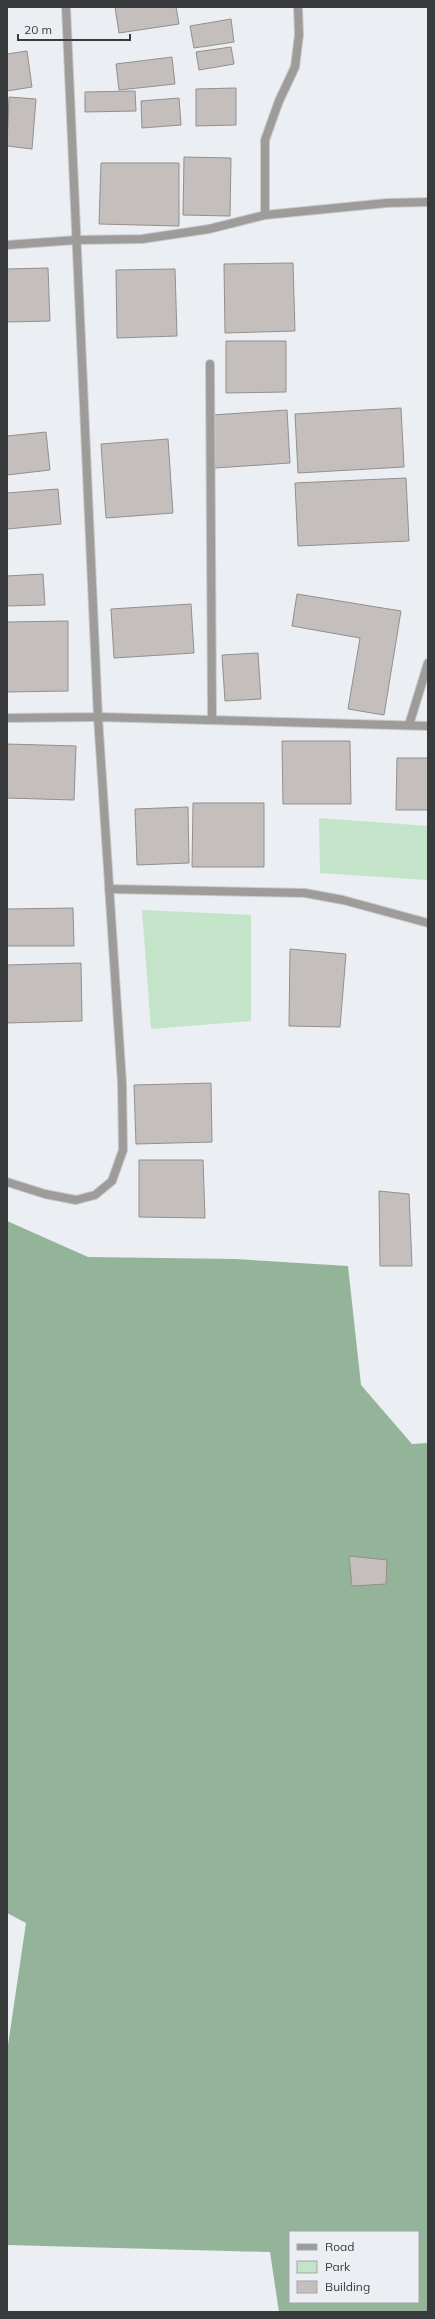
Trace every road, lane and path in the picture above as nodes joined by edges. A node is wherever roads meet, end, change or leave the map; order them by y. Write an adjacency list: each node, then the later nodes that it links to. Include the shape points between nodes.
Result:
1 (66, 7): 5 (street)
2 (298, 7): 4 (street, via 299,35 295,67 265,140)
3 (428, 202): 4 (street, via 387,203)
4 (264, 215): 5 (street, via 210,230 142,239)
5 (76, 240): 6 (street); 9 (street)
6 (7, 245)
7 (210, 364): 11 (street)
8 (428, 663): 12 (street)
9 (98, 717): 10 (street); 11 (street); 14 (street)
10 (7, 718)
11 (212, 720): 12 (street)
12 (409, 725): 13 (street)
13 (428, 726)
14 (109, 889): 15 (street, via 305,893); 16 (street, via 122,1083 122,1150 112,1181 94,1195 76,1200 45,1194)
15 (428, 922)
16 (7, 1182)

